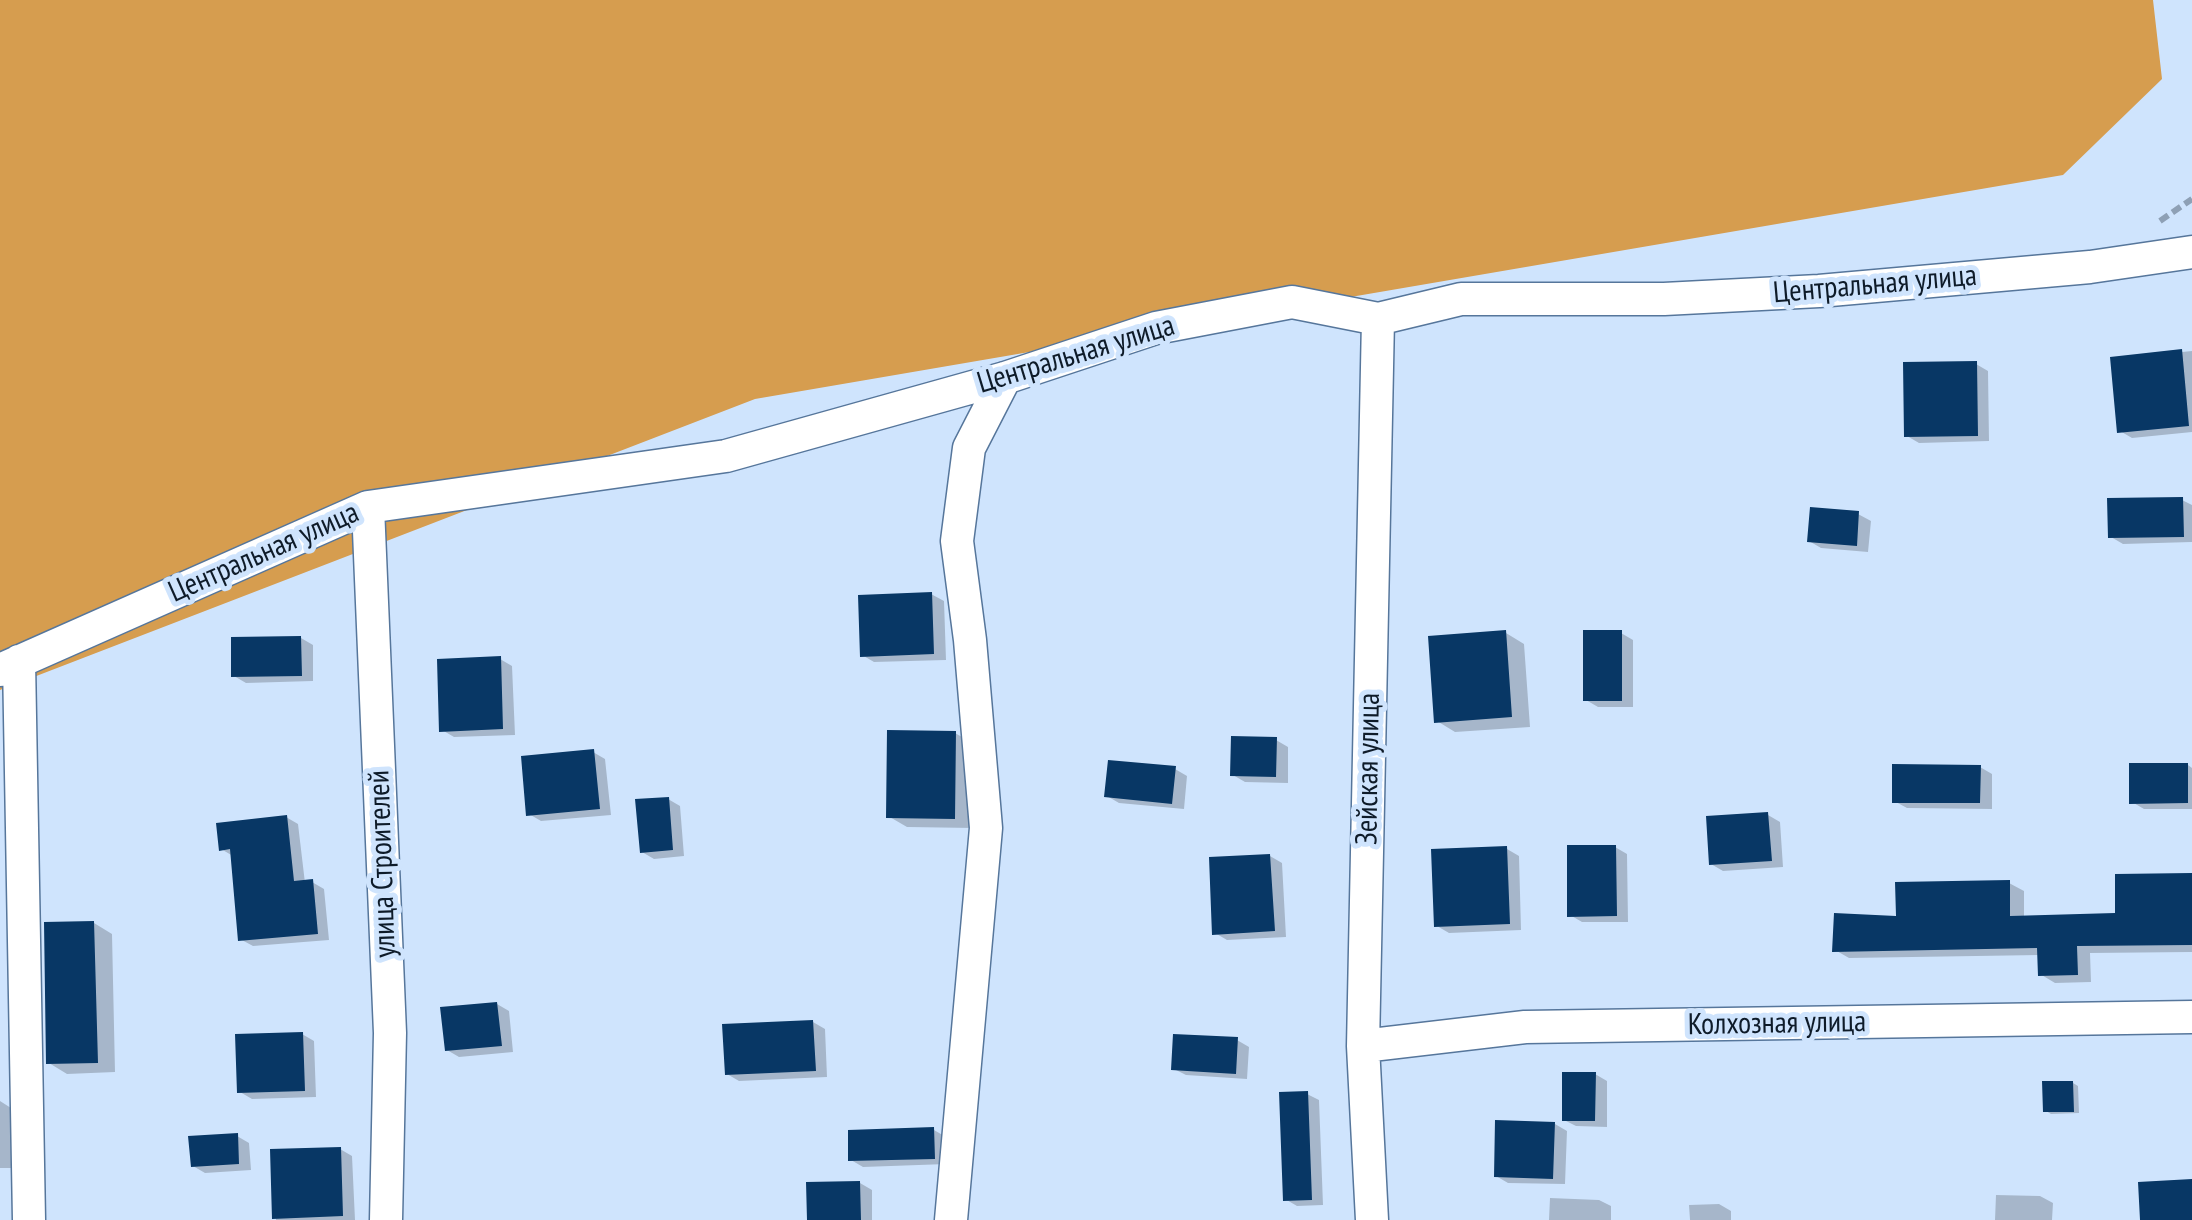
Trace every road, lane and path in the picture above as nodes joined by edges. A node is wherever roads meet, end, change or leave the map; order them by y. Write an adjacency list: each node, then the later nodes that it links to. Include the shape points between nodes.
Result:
1 (2192, 252): 2 (street, Центральная улица, via 1819,291 1461,299)
2 (1378, 319): 3 (street, Центральная улица, via 1292,302 1156,328); 7 (street, Зейская улица)
3 (1005, 378): 4 (street, Центральная улица, via 726,456); 10 (street, via 969,448 957,541 986,828)
4 (368, 507): 5 (street, Центральная улица); 9 (street, улица Строителей, via 390,1033)
5 (10, 666): 8 (street)
6 (2192, 1018): 7 (street, Колхозная улица, via 1525,1028)
7 (1363, 1046): 11 (street, Зейская улица)
8 (29, 1220)
9 (386, 1220)
10 (951, 1220)
11 (1372, 1220)

